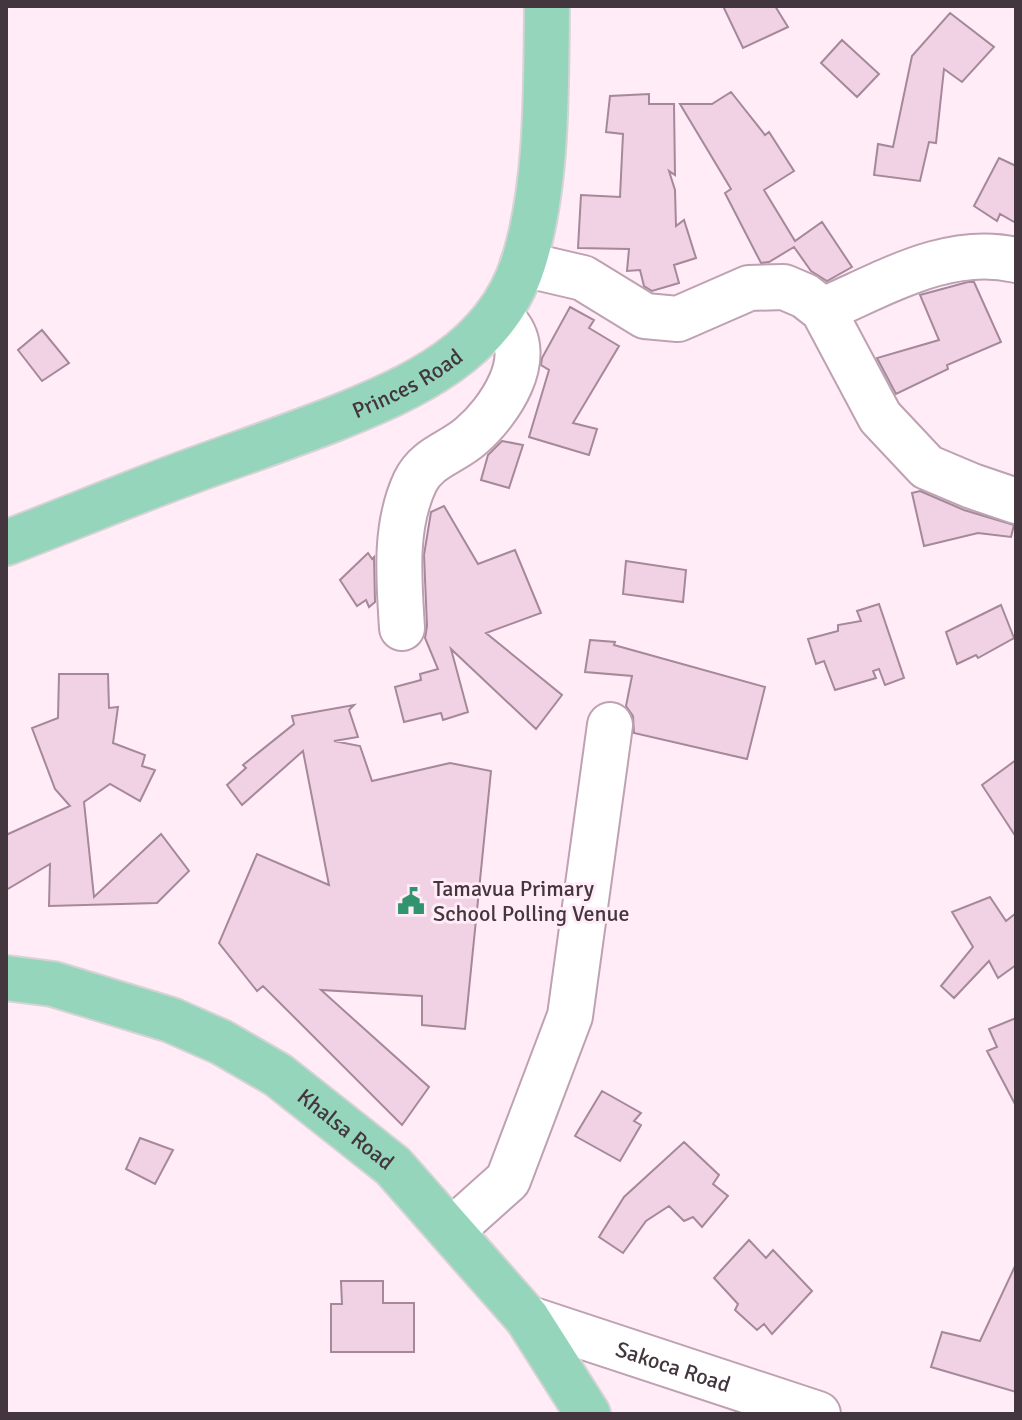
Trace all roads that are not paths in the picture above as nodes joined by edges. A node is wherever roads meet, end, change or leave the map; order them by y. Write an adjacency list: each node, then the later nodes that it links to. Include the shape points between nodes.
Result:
1 (547, 6): 3 (main road, Princes Road, via 542,158)
2 (1016, 260): 4 (street, via 969,256 937,262)
3 (523, 264): 4 (street, via 583,278 645,316 678,319 749,288 784,287); 5 (main road, Princes Road)
4 (823, 310): 6 (street, via 880,417 927,467)
5 (487, 330): 7 (main road, Princes Road, via 432,375 397,392); 8 (street, via 507,324 517,340 517,360 502,400 488,419 471,437 431,461 414,483 401,533)
6 (1016, 501)
7 (6, 543)
8 (402, 628)
9 (610, 725): 11 (street, via 570,1016 508,1180)
10 (6, 978): 11 (main road, Khalsa Road, via 53,984 124,1005 221,1042 278,1075 393,1166)
11 (451, 1231): 12 (main road, Khalsa Road)
12 (527, 1318): 13 (main road, Khalsa Road); 14 (street, Sakoca Road)
13 (588, 1414)
14 (818, 1414)

